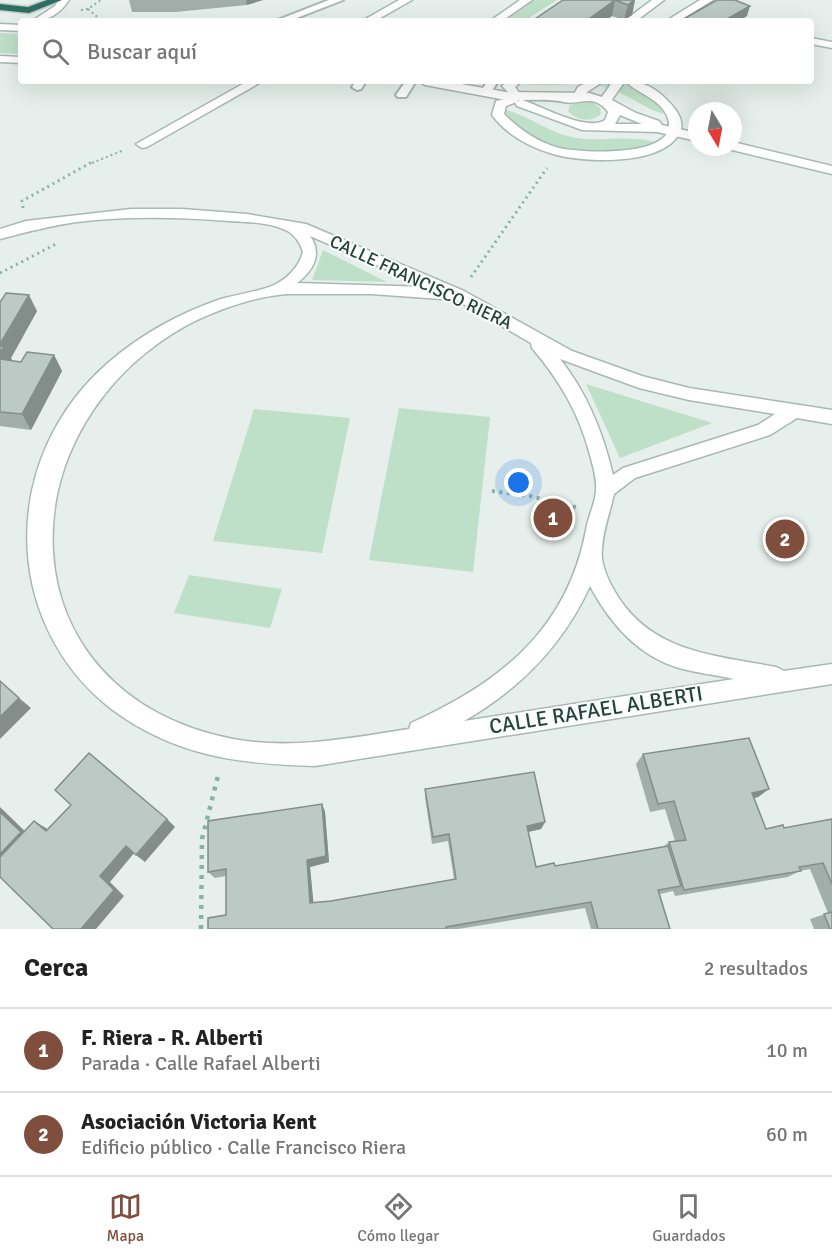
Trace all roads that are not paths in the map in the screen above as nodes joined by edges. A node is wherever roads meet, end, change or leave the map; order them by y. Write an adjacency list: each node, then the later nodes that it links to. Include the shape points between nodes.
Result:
1 (338, 0): 10 (lane)
2 (407, 0): 11 (street)
3 (527, 0): 12 (street)
4 (659, 0): 13 (street)
5 (708, 0): 14 (street)
6 (60, 3): 7 (highway, via 29,10); 8 (street); 9 (street)
7 (0, 8)
8 (41, 18)
9 (61, 18)
10 (288, 18)
11 (373, 18)
12 (500, 18)
13 (633, 18)
14 (676, 18)
15 (18, 27): 16 (street)
16 (1, 28)
17 (814, 42): 18 (street)
18 (832, 45)
19 (0, 59): 20 (street)
20 (18, 60)
21 (252, 84): 39 (street)
22 (409, 84): 30 (lane)
23 (442, 84): 29 (street)
24 (491, 84): 29 (lane)
25 (511, 84): 32 (street, via 508,86)
26 (593, 84): 31 (street)
27 (618, 84): 33 (street)
28 (640, 84): 37 (street, via 670,111)
29 (486, 92): 32 (street)
30 (402, 95)
31 (577, 96): 32 (street); 33 (street); 34 (street, via 558,105)
32 (511, 97): 34 (street); 37 (street, via 500,104 498,115 538,145 558,152 612,156 637,152 657,147)
33 (606, 102): 35 (street, via 614,112 613,117); 36 (street)
34 (563, 120): 35 (street)
35 (596, 127): 36 (street)
36 (657, 128): 37 (street)
37 (675, 132): 38 (street)
38 (688, 135)
39 (142, 144)
40 (742, 148): 41 (street)
41 (832, 170)
42 (278, 222): 43 (street, CALLE FRANCISCO RIERA, via 182,213 131,213 26,226); 44 (street, CALLE RAFAEL ALBERTI, via 303,236 310,258 293,281); 45 (street, CALLE FRANCISCO RIERA, via 301,227)
43 (0, 234)
44 (278, 289): 45 (street, CALLE RAFAEL ALBERTI, via 347,288); 53 (street, CALLE RAFAEL ALBERTI, via 229,302 172,326 105,374 77,405 46,459 36,488 30,551 35,583 62,644 84,673 146,719 184,736 226,748 270,754 315,755)
45 (459, 295): 46 (street, CALLE FRANCISCO RIERA)
46 (527, 332): 47 (street, CALLE FRANCISCO RIERA, via 566,355 639,382); 49 (street, CALLE RAFAEL ALBERTI, via 567,377 582,404)
47 (791, 412): 48 (street, CALLE FRANCISCO RIERA); 49 (street, via 764,430 629,473)
48 (832, 417)
49 (606, 490): 50 (street, CALLE RAFAEL ALBERTI)
50 (592, 551): 52 (street, via 598,582 616,613 644,639 679,657); 53 (street, CALLE RAFAEL ALBERTI, via 582,583 565,615 516,673 483,699 445,720 404,737)
51 (832, 674): 52 (street, CALLE RAFAEL ALBERTI)
52 (793, 680): 53 (street, CALLE RAFAEL ALBERTI)
53 (360, 748)

